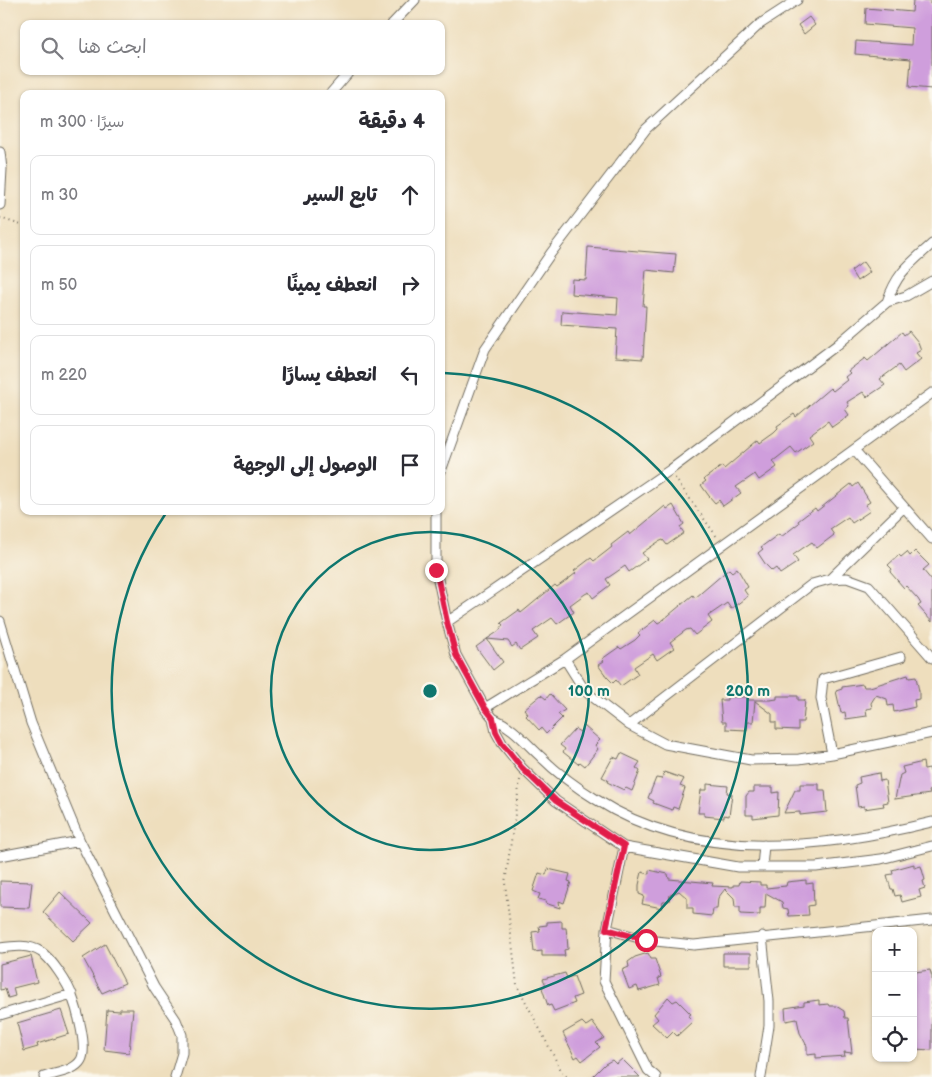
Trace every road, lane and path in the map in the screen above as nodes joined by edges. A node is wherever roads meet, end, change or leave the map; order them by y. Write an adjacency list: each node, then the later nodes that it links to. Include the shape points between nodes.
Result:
1 (415, 0): 3 (street)
2 (797, 0): 15 (street, via 760,24 646,129 551,253 485,348)
3 (396, 20)
4 (347, 75): 5 (street)
5 (333, 90)
6 (0, 152): 7 (street)
7 (0, 205)
8 (0, 218): 9 (path)
9 (20, 225)
10 (932, 244): 12 (street, via 900,273)
11 (932, 280): 12 (street, via 906,296)
12 (887, 302): 16 (street, via 837,345)
13 (932, 393): 14 (street)
14 (855, 451): 17 (street); 20 (street)
15 (445, 460)
16 (670, 470): 20 (path); 23 (street)
17 (904, 507): 19 (street); 21 (street)
18 (436, 515): 23 (street, via 436,570)
19 (932, 539)
20 (723, 545): 26 (street)
21 (830, 579): 25 (street, via 847,578 870,586); 29 (street, via 812,584)
22 (0, 621): 34 (street, via 31,723)
23 (447, 622): 27 (street, via 456,655)
24 (900, 657): 31 (street, via 824,679 821,698)
25 (932, 658)
26 (565, 659): 27 (street); 29 (street, via 585,691)
27 (485, 708): 28 (street)
28 (493, 718): 32 (street, via 502,743); 35 (street, via 509,725 565,779 637,822 696,841)
29 (629, 726): 31 (street, via 665,744 751,760 799,759)
30 (932, 733): 31 (street)
31 (832, 754)
32 (522, 768): 36 (street, via 556,801); 48 (path, via 505,883 517,985)
33 (932, 822): 35 (street, via 834,840)
34 (80, 841): 38 (street); 47 (street, via 154,987 176,1020 182,1035 182,1053)
35 (764, 845): 39 (street)
36 (624, 846): 39 (street, via 738,867); 41 (street)
37 (932, 846): 39 (street, via 816,867)
38 (0, 856)
39 (762, 867)
40 (932, 920): 42 (street)
41 (606, 929): 42 (street, via 646,940 694,945); 49 (street, via 604,981 648,1070)
42 (762, 936): 50 (street, via 769,1026)
43 (0, 948): 44 (street, via 18,946 41,952)
44 (72, 994): 45 (street); 46 (street, via 84,1047 81,1060 71,1068)
45 (0, 1014)
46 (44, 1077)
47 (175, 1077)
48 (567, 1077)
49 (656, 1077)
50 (761, 1077)

